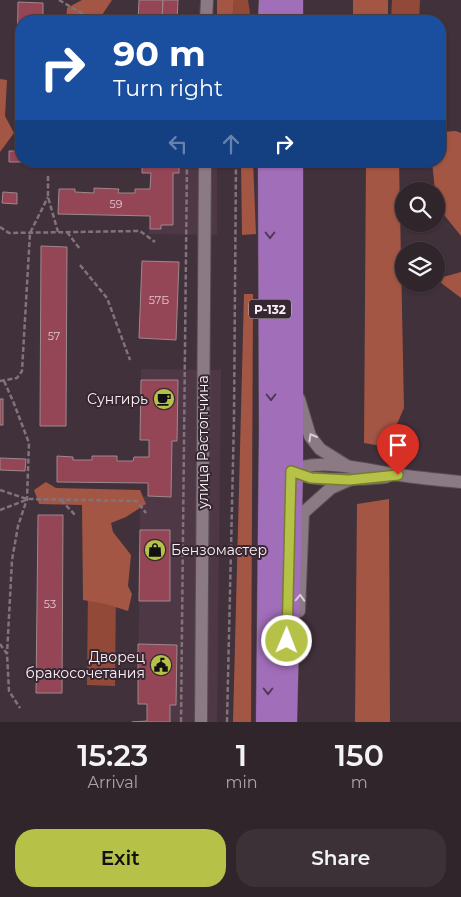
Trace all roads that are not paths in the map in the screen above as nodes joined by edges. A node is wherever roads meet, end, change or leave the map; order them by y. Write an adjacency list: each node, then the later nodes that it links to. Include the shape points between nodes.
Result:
1 (207, 0): 4 (street)
2 (271, 0): 5 (highway)
3 (291, 0): 6 (highway)
4 (206, 15)
5 (270, 15)
6 (291, 15)
7 (205, 167): 16 (street, улица Растопчина)
8 (270, 167): 11 (highway, Р-132, one-way to 11)
9 (291, 167): 10 (highway, Р-132)
10 (291, 362): 12 (highway, Р-132); 13 (street, one-way to 10, via 310,436)
11 (271, 431): 12 (street); 15 (highway, Р-132)
12 (291, 471): 13 (street, via 311,466); 15 (highway, Р-132)
13 (349, 474): 14 (street); 15 (street, via 331,488)
14 (461, 482)
15 (283, 509): 17 (highway, Р-132, one-way to 17); 18 (highway, Р-132, one-way to 15)
16 (201, 722)
17 (268, 722)
18 (285, 722)

